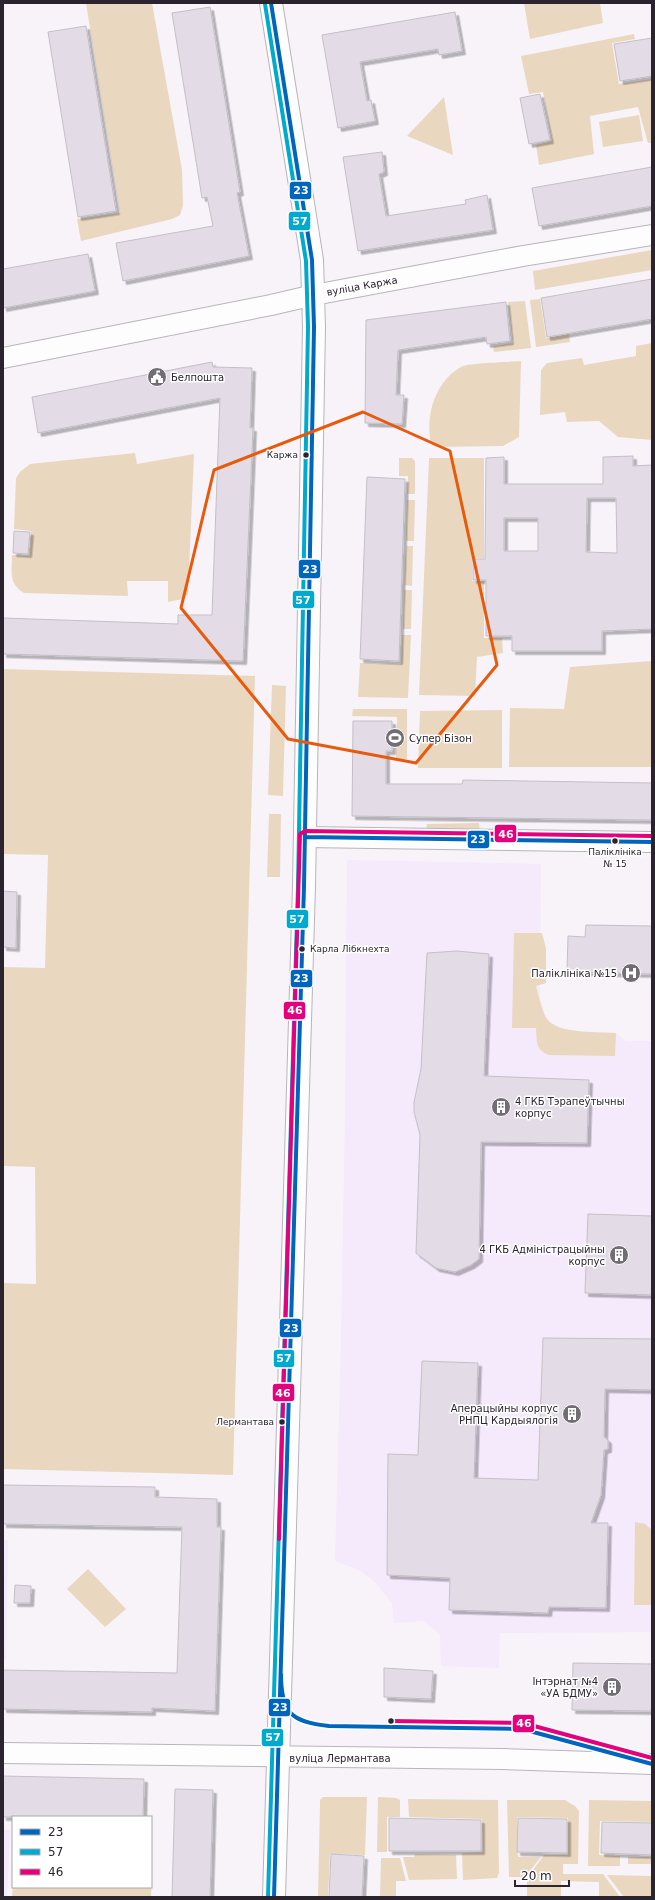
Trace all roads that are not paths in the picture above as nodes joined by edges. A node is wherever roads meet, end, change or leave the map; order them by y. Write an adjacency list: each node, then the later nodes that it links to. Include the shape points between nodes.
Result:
1 (271, 3): 3 (main road, via 312,260)
2 (652, 235): 3 (street, вуліца Каржа)
3 (314, 295): 4 (street, вуліца Каржа); 5 (main road)
4 (3, 358)
5 (305, 837): 6 (street); 8 (main road)
6 (652, 842)
7 (3, 1753): 8 (street, вуліца Лермантава)
8 (279, 1757): 9 (street, вуліца Лермантава, via 504,1759); 10 (main road)
9 (652, 1764)
10 (274, 1897)

